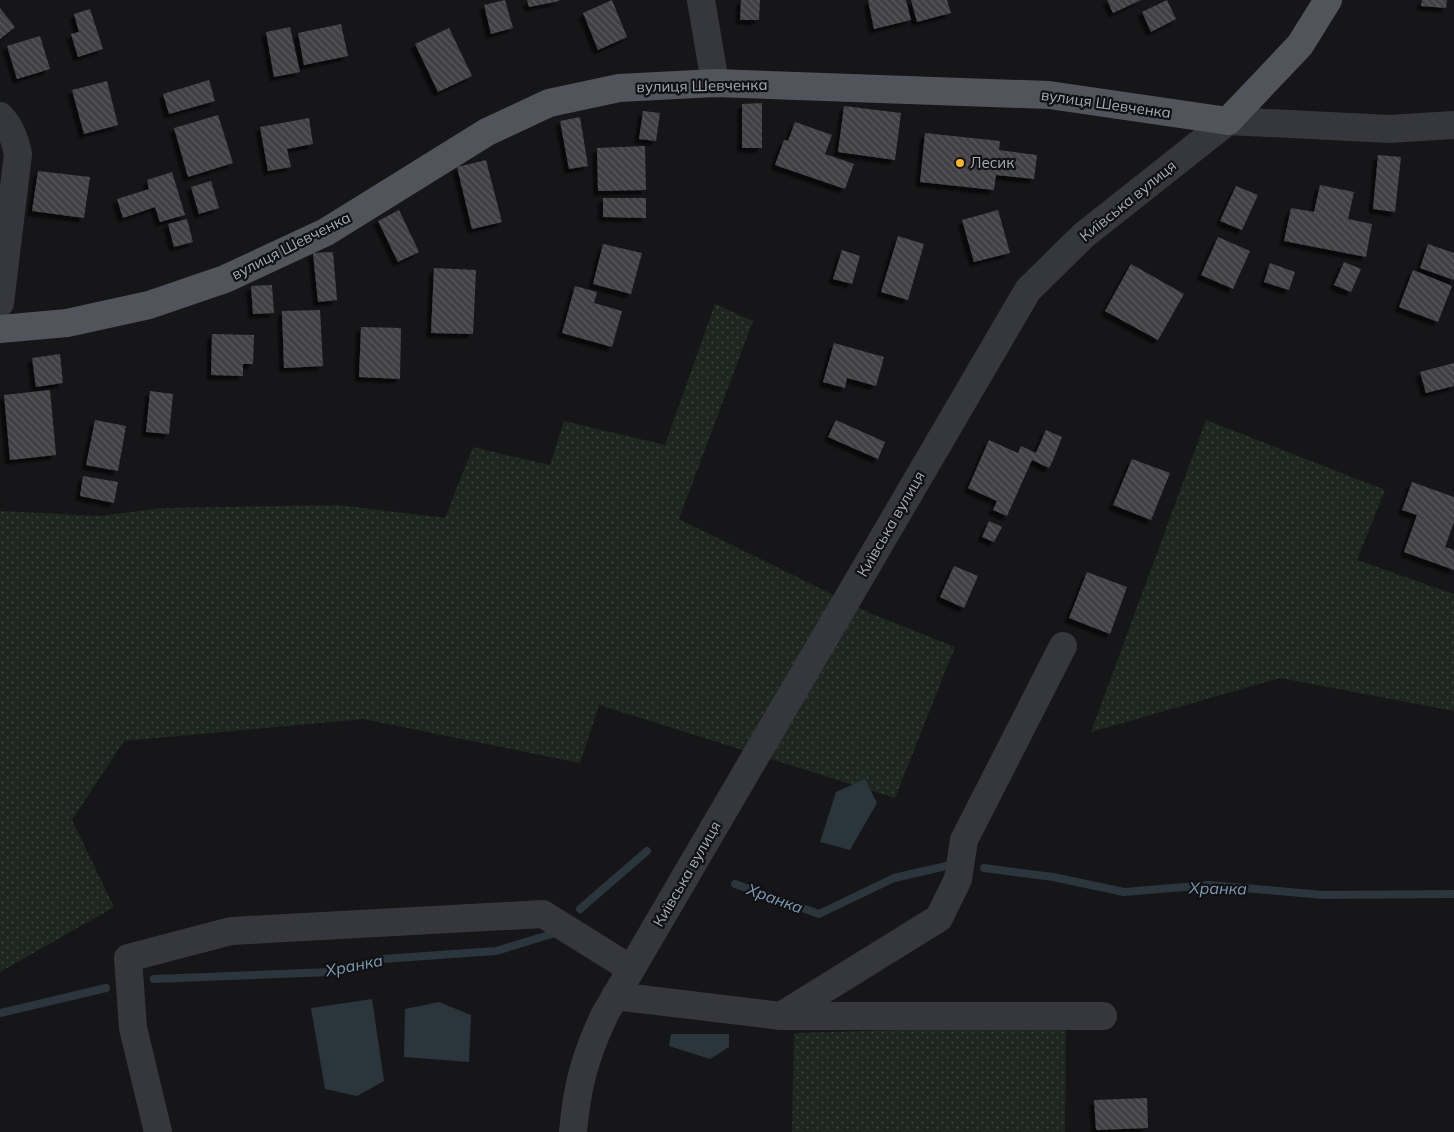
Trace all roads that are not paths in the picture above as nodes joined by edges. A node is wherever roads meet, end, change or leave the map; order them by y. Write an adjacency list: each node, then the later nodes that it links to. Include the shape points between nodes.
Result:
1 (701, 0): 3 (street)
2 (1328, 0): 5 (main road, Київська вулиця, via 1300,45)
3 (715, 83): 5 (main road, вулиця Шевченка, via 1049,95); 8 (main road, вулиця Шевченка, via 619,88 549,103 487,132 326,232 225,279 149,304 67,323)
4 (0, 116): 7 (street, via 16,140 18,154)
5 (1228, 121): 6 (street, вулиця Шевченка, via 1389,129); 10 (street, Київська вулиця, via 1084,235 1028,290)
6 (1454, 125)
7 (0, 303)
8 (0, 329)
9 (1063, 646): 12 (street, via 964,840 958,879 939,918)
10 (631, 969): 11 (street, Київська вулиця); 14 (street, via 542,914 231,931 128,958 132,1028)
11 (615, 996): 12 (street); 15 (street, Київська вулиця, via 589,1047 577,1092)
12 (781, 1016): 13 (street)
13 (1104, 1016)
14 (158, 1132)
15 (573, 1132)

